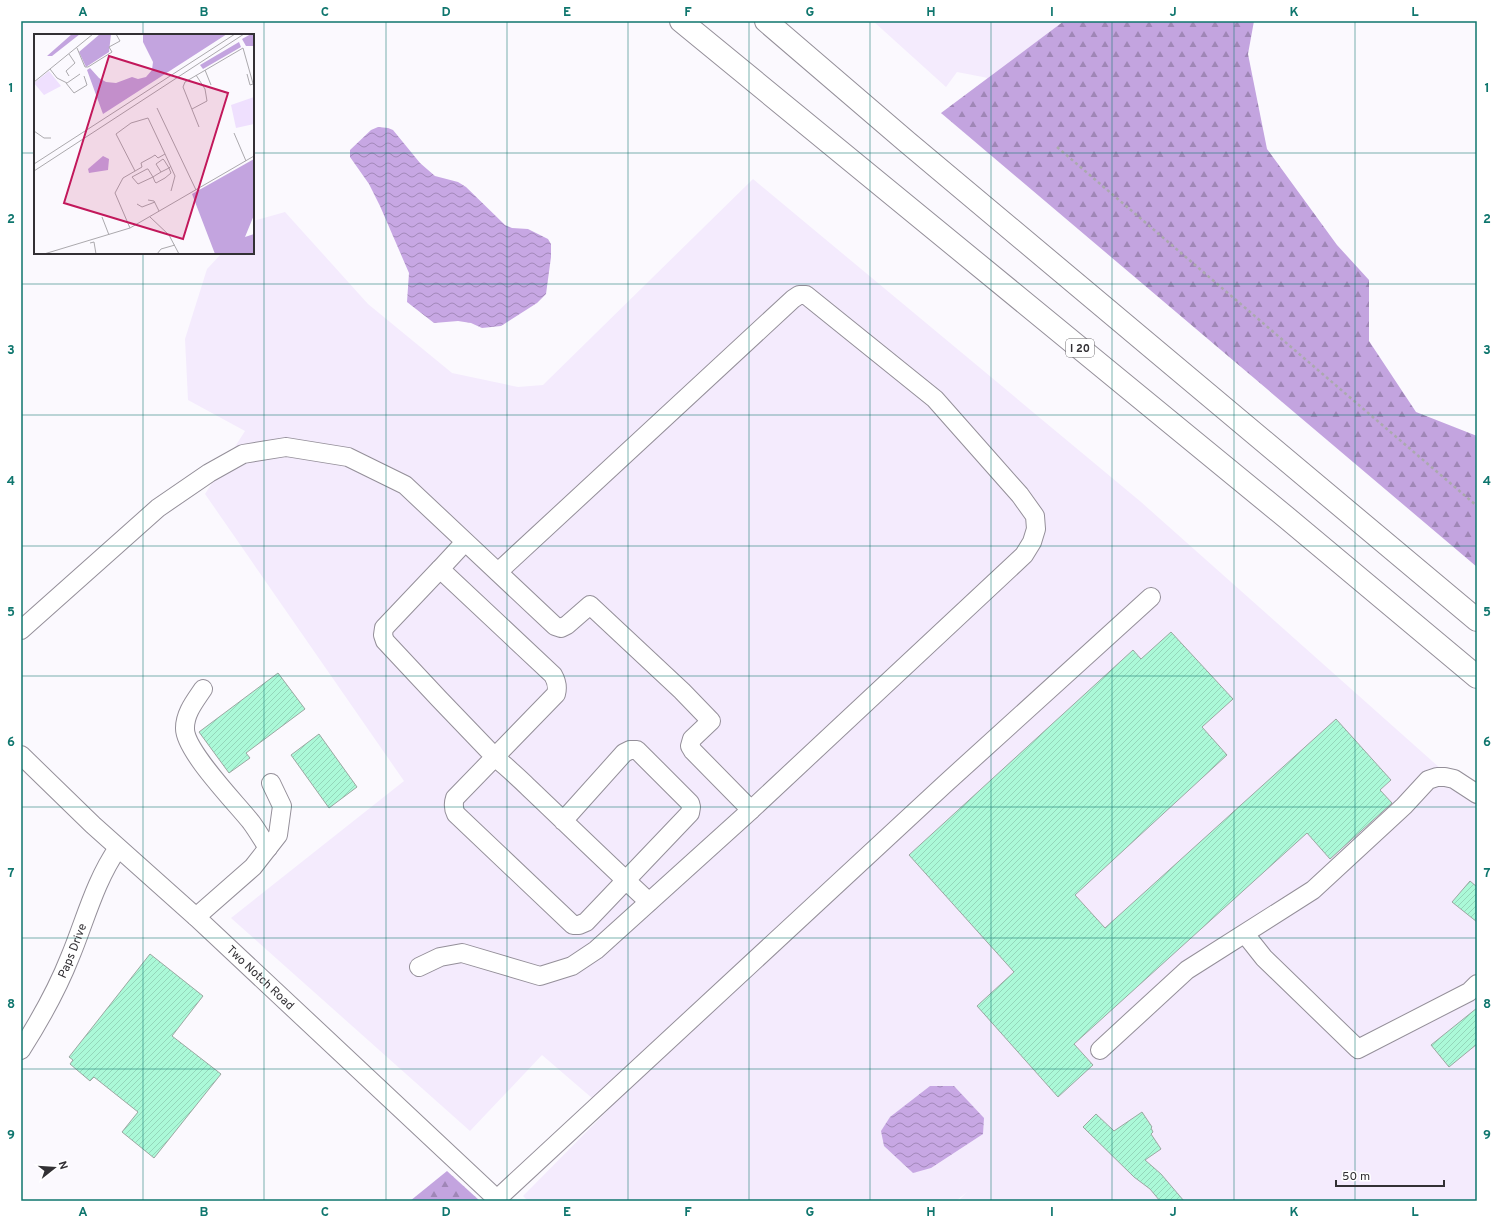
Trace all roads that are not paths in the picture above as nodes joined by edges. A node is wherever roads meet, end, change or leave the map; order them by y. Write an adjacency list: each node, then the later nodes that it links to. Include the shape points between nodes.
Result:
1 (681, 21): 9 (highway, I 20)
2 (766, 21): 7 (highway)
3 (465, 542): 4 (street); 5 (street); 8 (street, via 405,485 348,457 286,447 243,454 209,473 158,508)
4 (440, 569): 12 (street, via 384,628 383,635 385,641); 12 (street, via 553,675 556,681 556,694)
5 (498, 572): 15 (street, via 555,626 561,628 567,625 590,605 672,681 711,721 692,739 690,746 693,751); 15 (street, via 799,295 806,295 935,399 1020,495 1035,516 1036,529 1032,542 1024,554)
6 (1151, 597): 27 (street, via 945,784)
7 (1477, 620)
8 (21, 630)
9 (1477, 677)
10 (203, 689): 18 (street, via 189,711 185,728 190,746 253,825)
11 (21, 755): 17 (street, Two Notch Road)
12 (495, 756): 16 (street); 19 (street, via 454,798 453,808 456,814 517,873 573,925 586,922)
13 (271, 783): 18 (street, via 282,806 278,835)
14 (1477, 794): 22 (street, via 1454,779 1437,777 1428,780 1404,806 1313,890)
15 (750, 810): 20 (street)
16 (563, 821): 19 (street); 19 (street, via 624,753 637,750 690,803 691,807 690,813)
17 (118, 848): 21 (street, Two Notch Road); 25 (street, Paps Drive, via 99,880 57,987)
18 (268, 848): 21 (street, via 253,866)
19 (626, 881): 20 (street)
20 (649, 902): 23 (street, via 596,950 572,966 540,976 462,953 440,957)
21 (196, 917): 27 (street, Two Notch Road)
22 (1245, 934): 24 (street, via 1264,958 1358,1049 1470,992); 26 (street, via 1188,970)
23 (419, 967)
24 (1477, 984)
25 (21, 1050)
26 (1100, 1050)
27 (498, 1200)

